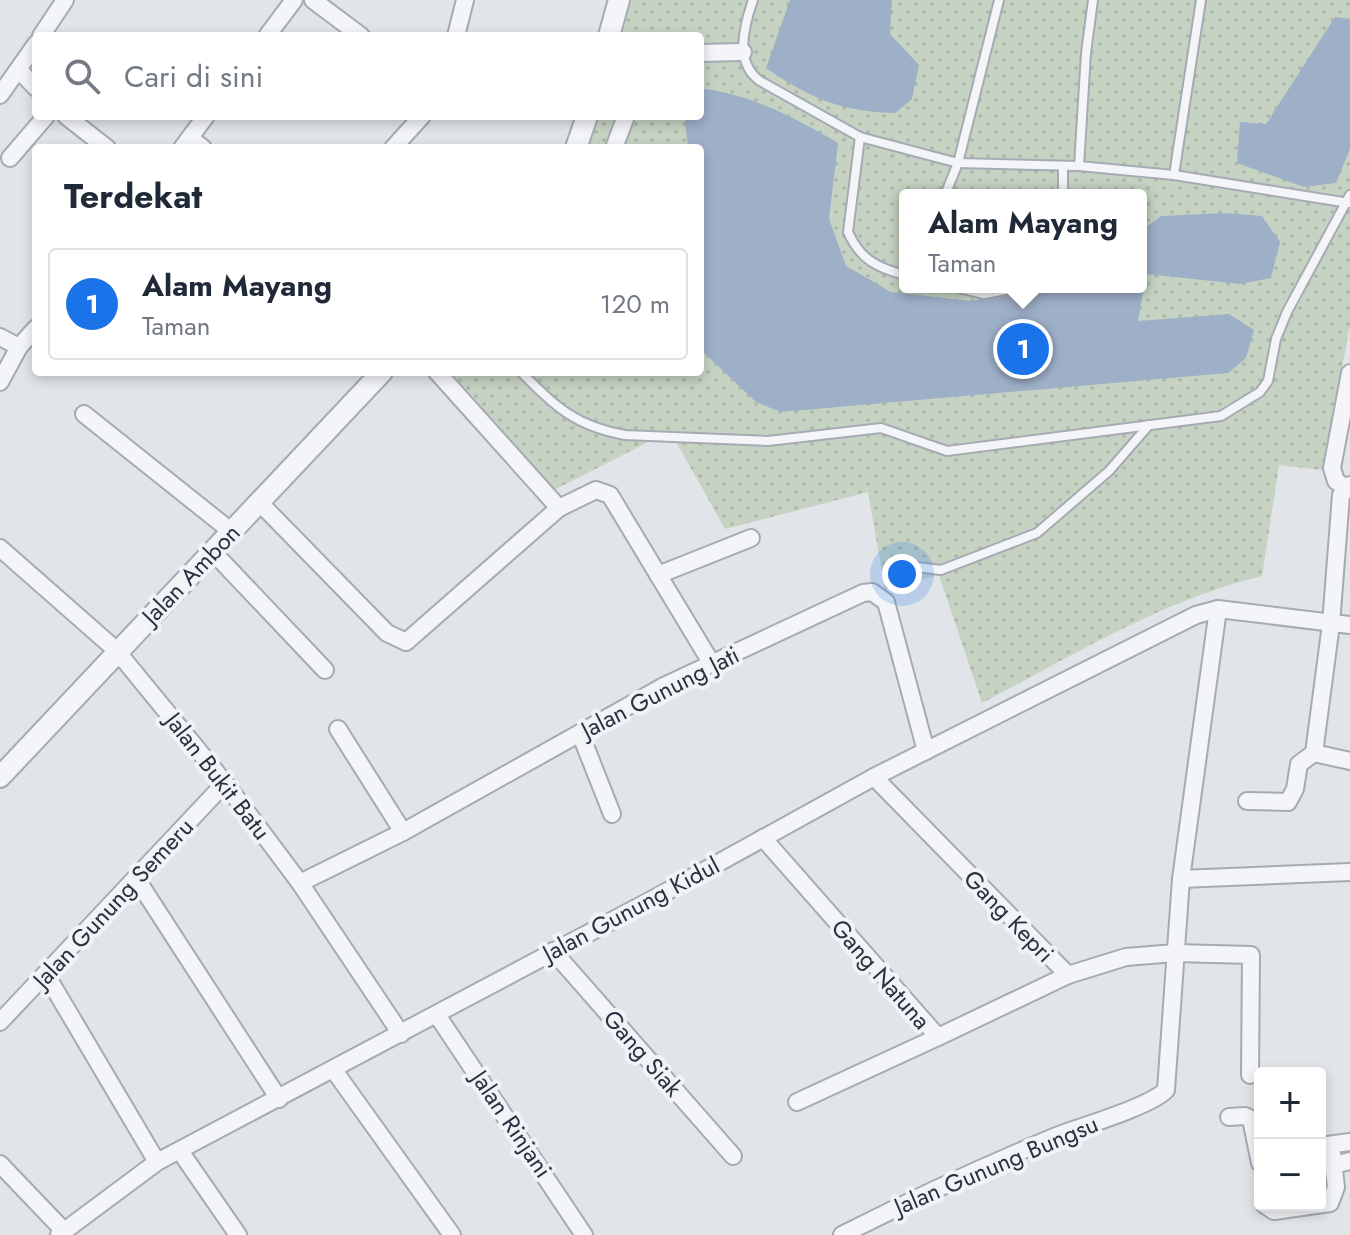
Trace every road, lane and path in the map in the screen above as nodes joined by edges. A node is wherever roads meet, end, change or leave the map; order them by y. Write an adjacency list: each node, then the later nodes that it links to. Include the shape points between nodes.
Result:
1 (65, 0): 10 (street)
2 (294, 0): 11 (street)
3 (313, 0): 12 (street)
4 (465, 0): 13 (street)
5 (753, 0): 16 (lane)
6 (999, 0): 34 (lane)
7 (1093, 0): 35 (lane)
8 (1201, 0): 37 (lane)
9 (617, 1): 14 (street)
10 (44, 32)
11 (270, 32)
12 (356, 32)
13 (457, 32)
14 (610, 32)
15 (32, 50): 18 (street)
16 (743, 52): 17 (street); 27 (lane, via 754,76)
17 (704, 53)
18 (19, 70): 19 (street); 20 (street)
19 (32, 84)
20 (0, 95)
21 (43, 120): 33 (street)
22 (71, 120): 28 (street)
23 (204, 120): 29 (street)
24 (418, 120): 30 (street)
25 (586, 120): 31 (street)
26 (624, 120): 32 (street)
27 (860, 137): 34 (lane); 41 (lane, via 848,232 865,258)
28 (102, 144)
29 (192, 144)
30 (397, 144)
31 (577, 144)
32 (616, 144)
33 (10, 158)
34 (958, 163): 36 (lane); 38 (lane)
35 (1079, 166): 36 (lane); 37 (lane)
36 (1063, 169): 39 (lane)
37 (1174, 175): 40 (lane)
38 (947, 189)
39 (1063, 189)
40 (1349, 200): 51 (lane, via 1287,312 1271,374 1260,392 1221,416)
41 (899, 273)
42 (32, 332): 44 (street)
43 (0, 337): 44 (street)
44 (19, 347): 49 (street)
45 (1350, 373): 52 (street, via 1332,468 1336,481)
46 (378, 376): 53 (street, Jalan Ambon)
47 (441, 376): 54 (street)
48 (525, 376): 51 (lane, via 558,410 602,431 625,435 768,441 881,428 947,451)
49 (0, 382)
50 (84, 414): 55 (street)
51 (1150, 425): 59 (lane, via 1109,471 1037,533 941,570)
52 (1348, 487): 62 (street, via 1341,495)
53 (259, 502): 54 (street, via 387,633 406,642); 55 (street, Jalan Ambon)
54 (559, 508): 60 (street, via 596,490 610,495)
55 (232, 532): 58 (street, Jalan Ambon)
56 (751, 538): 60 (street)
57 (0, 548): 64 (street, Jalan Bukit Batu)
58 (213, 552): 64 (street, Jalan Ambon); 66 (street)
59 (901, 565)
60 (658, 575): 65 (street)
61 (1218, 609): 62 (street); 69 (street, Jalan Gunung Kidul, via 1196,615); 81 (street)
62 (1331, 624): 63 (street); 70 (street)
63 (1350, 625)
64 (116, 650): 72 (street, Jalan Ambon); 74 (street, Jalan Bukit Batu)
65 (712, 664): 68 (street, Jalan Gunung Jati); 69 (street, Jalan Gunung Jati, via 872,592 886,602)
66 (325, 670)
67 (338, 729): 77 (street)
68 (580, 733): 76 (street); 77 (street, Jalan Gunung Jati)
69 (926, 751): 73 (street, Jalan Gunung Kidul)
70 (1314, 753): 71 (street); 75 (street, via 1299,764 1288,802)
71 (1350, 761)
72 (0, 777)
73 (874, 777): 78 (street, Jalan Gunung Kidul); 85 (street, Gang Kepri)
74 (225, 783): 80 (street, Jalan Gunung Semeru); 82 (street, Jalan Bukit Batu)
75 (1247, 801)
76 (612, 814)
77 (403, 832): 82 (street, Jalan Gunung Jati)
78 (763, 838): 83 (street, Jalan Gunung Kidul); 90 (street, Gang Natuna)
79 (1350, 872): 81 (street)
80 (136, 878): 86 (street, Jalan Gunung Semeru); 93 (street)
81 (1181, 879): 84 (street)
82 (300, 883): 89 (street, Jalan Bukit Batu)
83 (553, 951): 87 (street, Jalan Gunung Kidul); 101 (street, Gang Siak)
84 (1175, 953): 85 (street, Gang Kepri, via 1126,957); 92 (street, Gang Kepri, via 1251,955); 110 (street, Jalan Gunung Bungsu, via 1168,1085 1162,1095 1057,1136)
85 (1068, 975): 90 (street, Gang Natuna)
86 (47, 976): 88 (street, Jalan Gunung Semeru); 102 (street)
87 (437, 1015): 89 (street, Jalan Gunung Kidul); 109 (street, Jalan Rinjani)
88 (0, 1022)
89 (401, 1034): 91 (street, Jalan Gunung Kidul)
90 (938, 1037): 94 (street)
91 (333, 1069): 93 (street, Jalan Gunung Kidul); 108 (street)
92 (1250, 1075)
93 (279, 1099): 100 (street, Jalan Gunung Kidul)
94 (797, 1102)
95 (1229, 1117): 96 (street, via 1251,1119)
96 (1256, 1139)
97 (1350, 1142): 98 (street)
98 (1326, 1146)
99 (1326, 1147): 103 (street)
100 (180, 1151): 102 (street, Jalan Gunung Kidul); 107 (street)
101 (733, 1156)
102 (157, 1162): 106 (street, Jalan Gunung Kidul)
103 (1342, 1163): 105 (street)
104 (0, 1164): 106 (street)
105 (1326, 1204)
106 (69, 1231)
107 (238, 1235)
108 (452, 1235)
109 (584, 1235)
110 (842, 1235)

